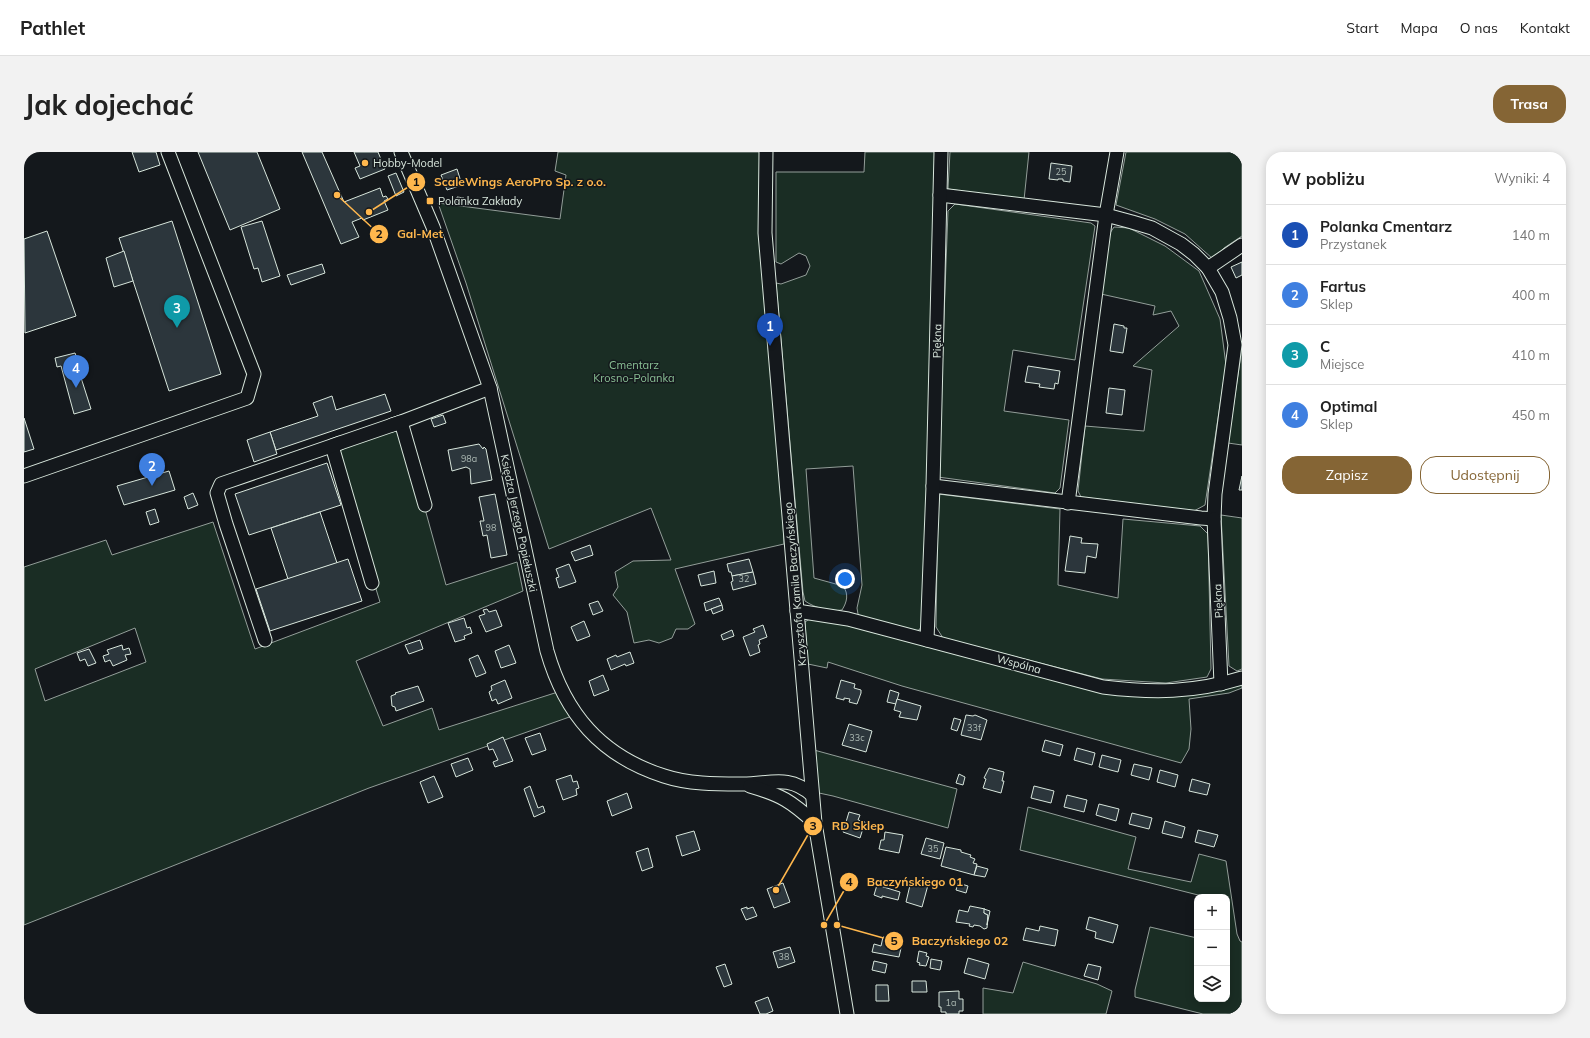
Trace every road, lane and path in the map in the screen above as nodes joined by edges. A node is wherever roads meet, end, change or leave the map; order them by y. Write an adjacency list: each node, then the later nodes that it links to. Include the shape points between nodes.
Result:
1 (168, 152): 12 (street, via 254,374 247,398)
2 (401, 152): 10 (street, Księdza Jerzego Popiełuszki, via 433,227)
3 (766, 152): 18 (street, Krzysztofa Kamila Baczyńskiego, via 765,233)
4 (942, 152): 6 (street, Piękna)
5 (1117, 152): 7 (street)
6 (940, 196): 7 (street, Piękna); 13 (street, Piękna)
7 (1106, 215): 9 (street, Piękna, via 1152,228 1186,247); 14 (street)
8 (1242, 245): 9 (street)
9 (1208, 268): 16 (street, Piękna, via 1222,292 1235,345)
10 (490, 388): 11 (street); 25 (street, Księdza Jerzego Popiełuszki, via 546,651 561,691 575,715 610,748 637,766 665,777 688,781)
11 (401, 422): 15 (street); 17 (street, via 332,446); 19 (street, via 221,484 217,493)
12 (24, 476)
13 (933, 486): 14 (street); 20 (street, Piękna)
14 (1068, 503): 16 (street)
15 (425, 505)
16 (1214, 519): 22 (street, Piękna)
17 (372, 582)
18 (797, 611): 20 (street, Wspólna, via 848,619); 23 (street, Krzysztofa Kamila Baczyńskiego)
19 (265, 640)
20 (927, 640): 22 (street, Wspólna, via 1104,687 1176,691)
21 (1242, 678): 22 (street, Wspólna)
22 (1221, 684)
23 (810, 764): 24 (street, via 803,779); 26 (street, Krzysztofa Kamila Baczyńskiego)
24 (795, 783): 25 (street, Księdza Jerzego Popiełuszki, via 766,781); 26 (street)
25 (742, 784): 27 (street, Księdza Jerzego Popiełuszki)
26 (812, 795): 27 (street); 28 (street, Krzysztofa Kamila Baczyńskiego)
27 (784, 798): 28 (street, Księdza Jerzego Popiełuszki)
28 (815, 823): 29 (street, Krzysztofa Kamila Baczyńskiego)
29 (847, 1014)

